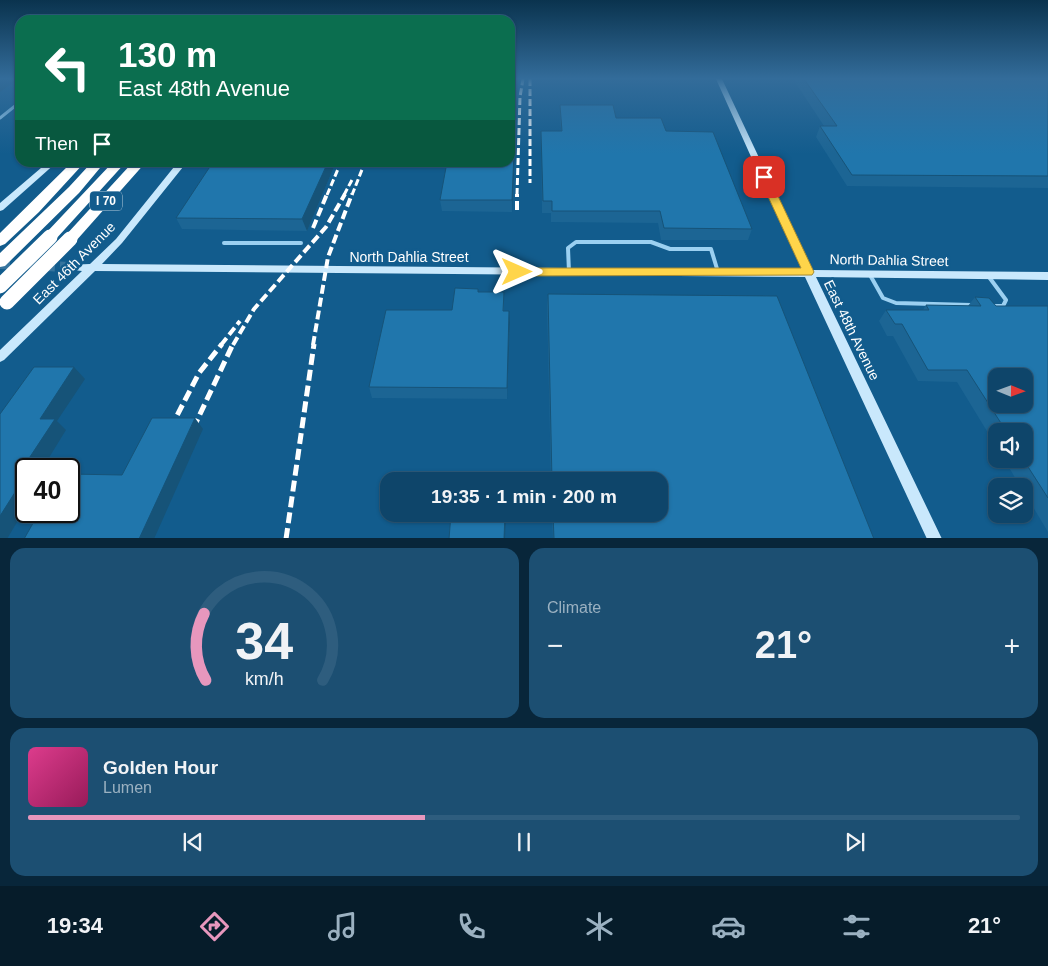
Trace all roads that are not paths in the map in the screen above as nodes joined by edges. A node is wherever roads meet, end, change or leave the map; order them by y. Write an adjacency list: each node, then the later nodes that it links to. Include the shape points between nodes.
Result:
1 (731, 104): 19 (street, East 48th Avenue)
2 (15, 106): 3 (lane)
3 (0, 118)
4 (47, 167): 10 (street)
5 (74, 167): 11 (highway)
6 (94, 167): 14 (highway)
7 (115, 167): 23 (highway, bridge)
8 (135, 167): 24 (highway, I 70, bridge)
9 (178, 167): 16 (street, East 46th Avenue, via 119,241)
10 (0, 208)
11 (4, 237)
12 (224, 243): 13 (lane)
13 (301, 243)
14 (0, 262)
15 (70, 268): 16 (street, North Dahlia Street)
16 (93, 268): 17 (street, North Dahlia Street); 27 (street, East 46th Avenue)
17 (570, 272): 18 (street, North Dahlia Street); 18 (lane, via 568,248 576,242 651,242 670,249 711,249)
18 (718, 272): 19 (street, North Dahlia Street)
19 (808, 272): 20 (street, North Dahlia Street); 28 (street, East 48th Avenue)
20 (869, 273): 21 (street, North Dahlia Street); 25 (lane, via 883,298 896,304)
21 (987, 275): 22 (street, North Dahlia Street); 26 (lane, via 1006,300 1003,306)
22 (1048, 276)
23 (0, 286)
24 (4, 305)
25 (974, 305)
26 (984, 306)
27 (0, 356)
28 (935, 538)

